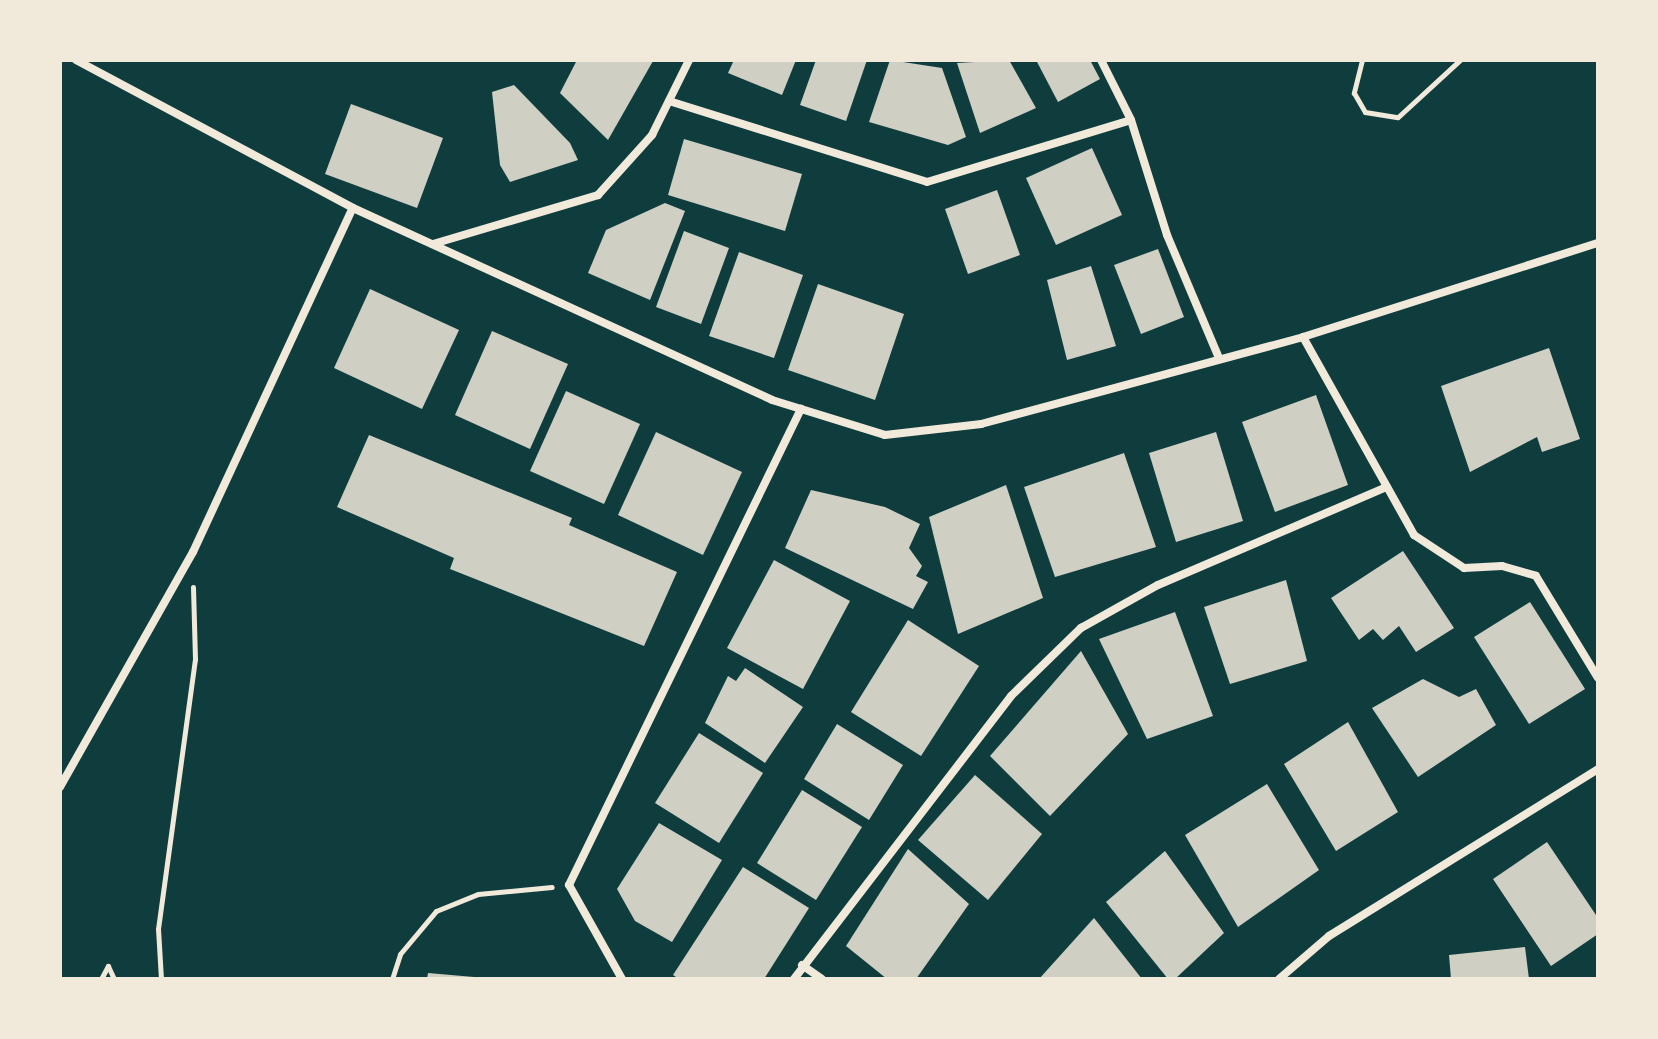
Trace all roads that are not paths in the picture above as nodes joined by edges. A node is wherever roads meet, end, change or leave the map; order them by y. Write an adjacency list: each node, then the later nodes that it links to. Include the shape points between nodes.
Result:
1 (76, 60): 6 (street)
2 (689, 60): 4 (street)
3 (1101, 60): 5 (street)
4 (669, 101): 5 (street, via 927,182); 8 (street, via 652,135 598,195)
5 (1131, 120): 10 (street, via 1167,235)
6 (353, 208): 8 (street); 15 (street, via 193,552)
7 (1598, 243): 9 (street)
8 (432, 244): 11 (street)
9 (1303, 337): 10 (street); 12 (street)
10 (1218, 356): 11 (street, via 981,424 885,435)
11 (801, 409): 17 (street, via 569,885)
12 (1387, 487): 13 (street, via 1414,535 1438,558 1464,568 1502,566 1536,576); 16 (street, via 1158,585 1081,628 1011,696)
13 (1598, 678)
14 (1598, 769): 20 (street, via 1329,936)
15 (60, 787)
16 (802, 965): 18 (street); 19 (street)
17 (622, 979)
18 (794, 979)
19 (822, 979)
20 (1279, 979)

